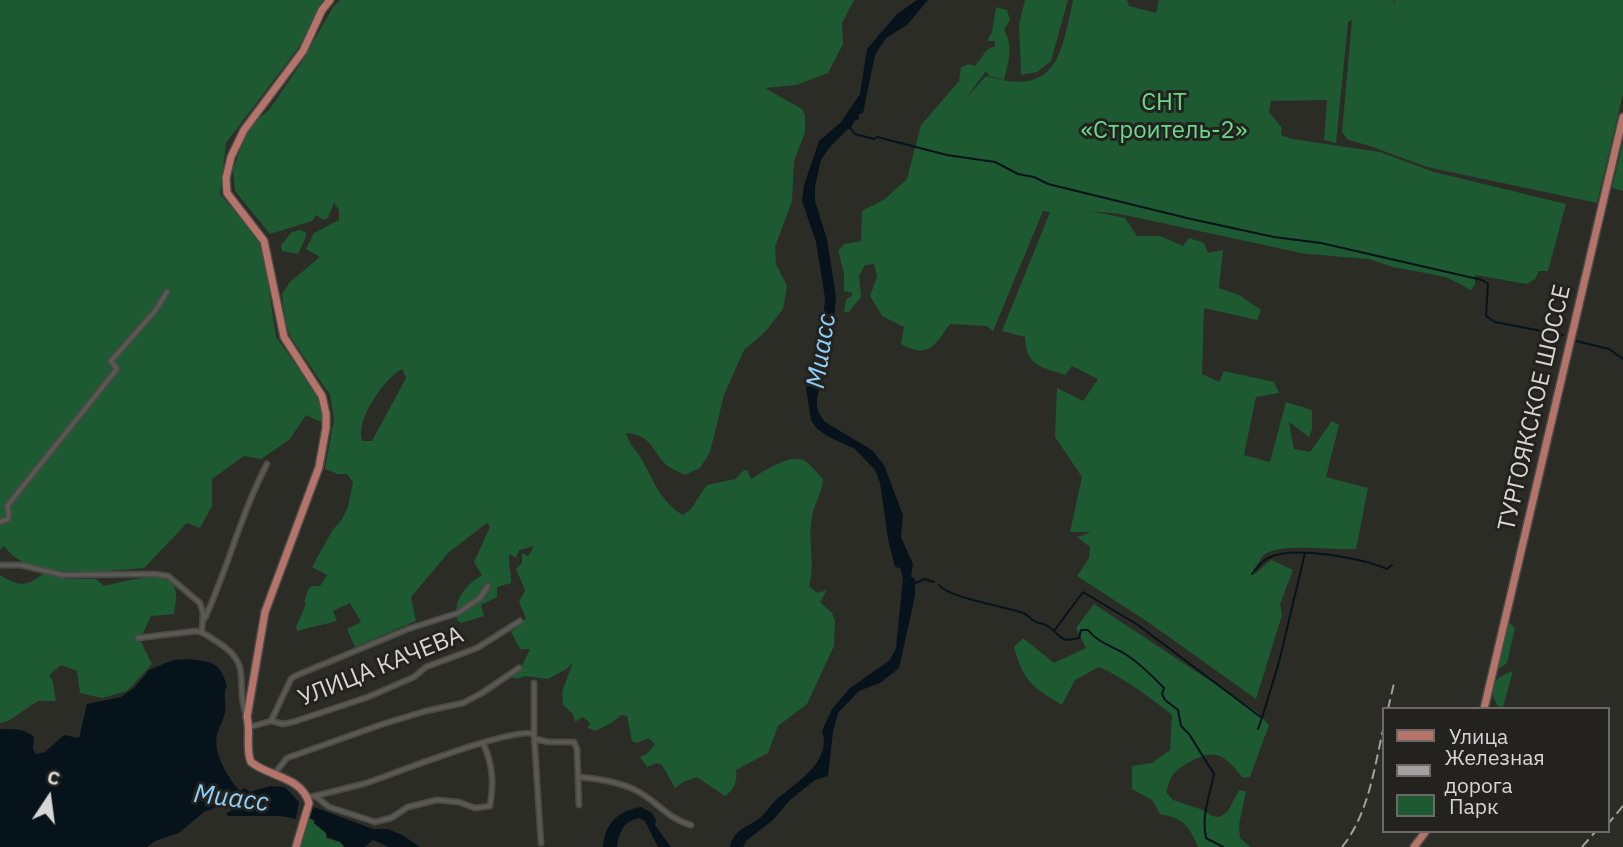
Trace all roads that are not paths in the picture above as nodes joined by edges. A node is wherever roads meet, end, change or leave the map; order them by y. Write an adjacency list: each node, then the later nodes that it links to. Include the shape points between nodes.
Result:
1 (330, 0): 15 (main road, via 303,51 244,130 226,178 227,193 264,241 284,337 322,396 326,421 323,451 308,500 265,612)
2 (1623, 117): 14 (main road, ТУРГОЯКСКОЕ ШОССЕ)
3 (167, 292): 5 (street, via 111,361 117,369 7,506 8,519)
4 (267, 464): 9 (street)
5 (0, 523)
6 (0, 565): 9 (street, via 63,575 168,576 200,603)
7 (488, 586): 16 (street, via 480,598 458,613 295,676)
8 (520, 621): 16 (street, УЛИЦА КАЧЕВА, via 477,648 426,667 368,697 293,722)
9 (202, 623): 10 (street)
10 (202, 631): 11 (street); 15 (street, via 236,656)
11 (138, 638)
12 (519, 668): 20 (street, via 463,703 383,724 287,758)
13 (534, 683): 18 (street)
14 (1484, 707)
15 (247, 717): 17 (main road)
16 (271, 721): 17 (street, УЛИЦА КАЧЕВА)
17 (250, 727): 20 (main road, via 251,762)
18 (535, 736): 19 (street, via 520,733); 21 (street, via 548,742 574,742); 25 (street)
19 (483, 743): 22 (street); 22 (street, via 492,763 490,806 475,808 437,800 375,822)
20 (275, 773): 22 (main road)
21 (579, 777): 23 (street); 24 (street, via 621,784)
22 (310, 798): 26 (main road)
23 (579, 805)
24 (691, 825)
25 (541, 843)
26 (296, 847)

